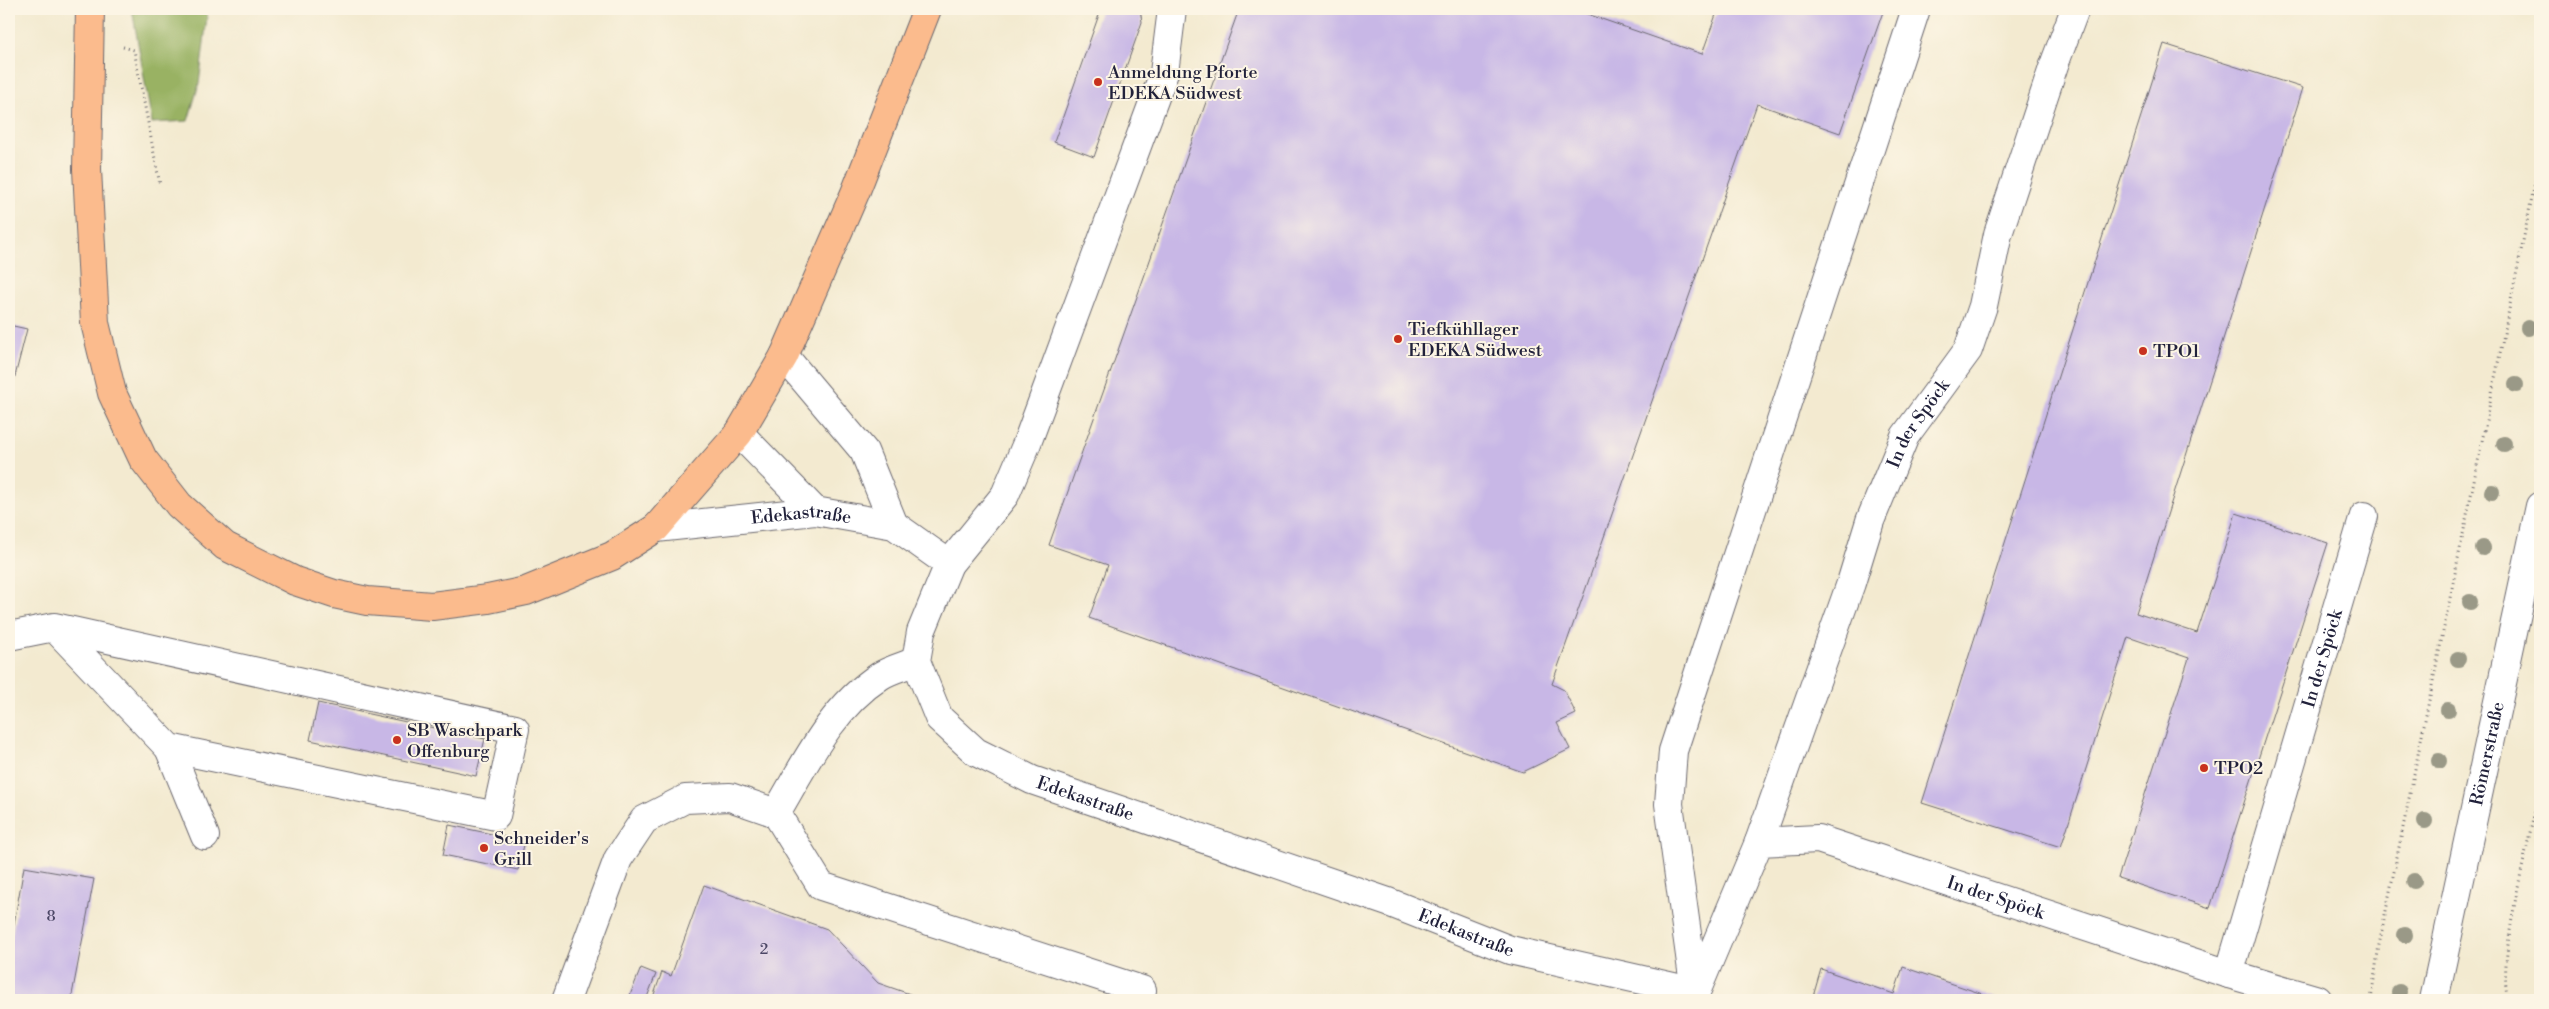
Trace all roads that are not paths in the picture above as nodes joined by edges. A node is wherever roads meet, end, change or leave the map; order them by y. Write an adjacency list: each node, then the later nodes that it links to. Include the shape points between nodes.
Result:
1 (90, 9): 12 (main road, via 87,168 95,323 112,393 143,458 179,506 224,546 295,581 367,601 432,606 526,590 612,556)
2 (927, 9): 6 (main road, via 855,193)
3 (1172, 9): 13 (street, via 1164,73 1027,443 1005,495)
4 (1916, 9): 23 (street, via 1673,751 1669,804)
5 (2075, 9): 20 (street, In der Spöck, via 1998,234 1983,306 1968,350 1905,436 1870,521)
6 (784, 356): 7 (main road); 11 (street, via 864,451)
7 (739, 433): 9 (street); 12 (main road)
8 (2540, 506): 26 (street, Römerstraße)
9 (815, 511): 11 (street, Edekastraße); 12 (street, Edekastraße)
10 (2364, 516): 21 (street, In der Spöck)
11 (894, 525): 13 (street, Edekastraße)
12 (656, 528)
13 (949, 564): 16 (street, via 921,632)
14 (54, 627): 15 (street); 17 (street); 17 (street, via 515,730 496,816)
15 (9, 636)
16 (916, 661): 18 (street, via 882,674 852,696 816,745); 23 (street, Edekastraße, via 939,718 976,752 1032,780 1388,902 1510,950)
17 (169, 748): 19 (street)
18 (776, 813): 22 (street, via 821,886); 24 (street, via 730,797 685,799 644,820 618,859)
19 (205, 836)
20 (1759, 842): 21 (street, In der Spöck, via 1818,839); 23 (street, In der Spöck)
21 (2229, 974): 25 (street, In der Spöck)
22 (1142, 990)
23 (1694, 996)
24 (566, 1000)
25 (2318, 1000)
26 (2434, 1000)

